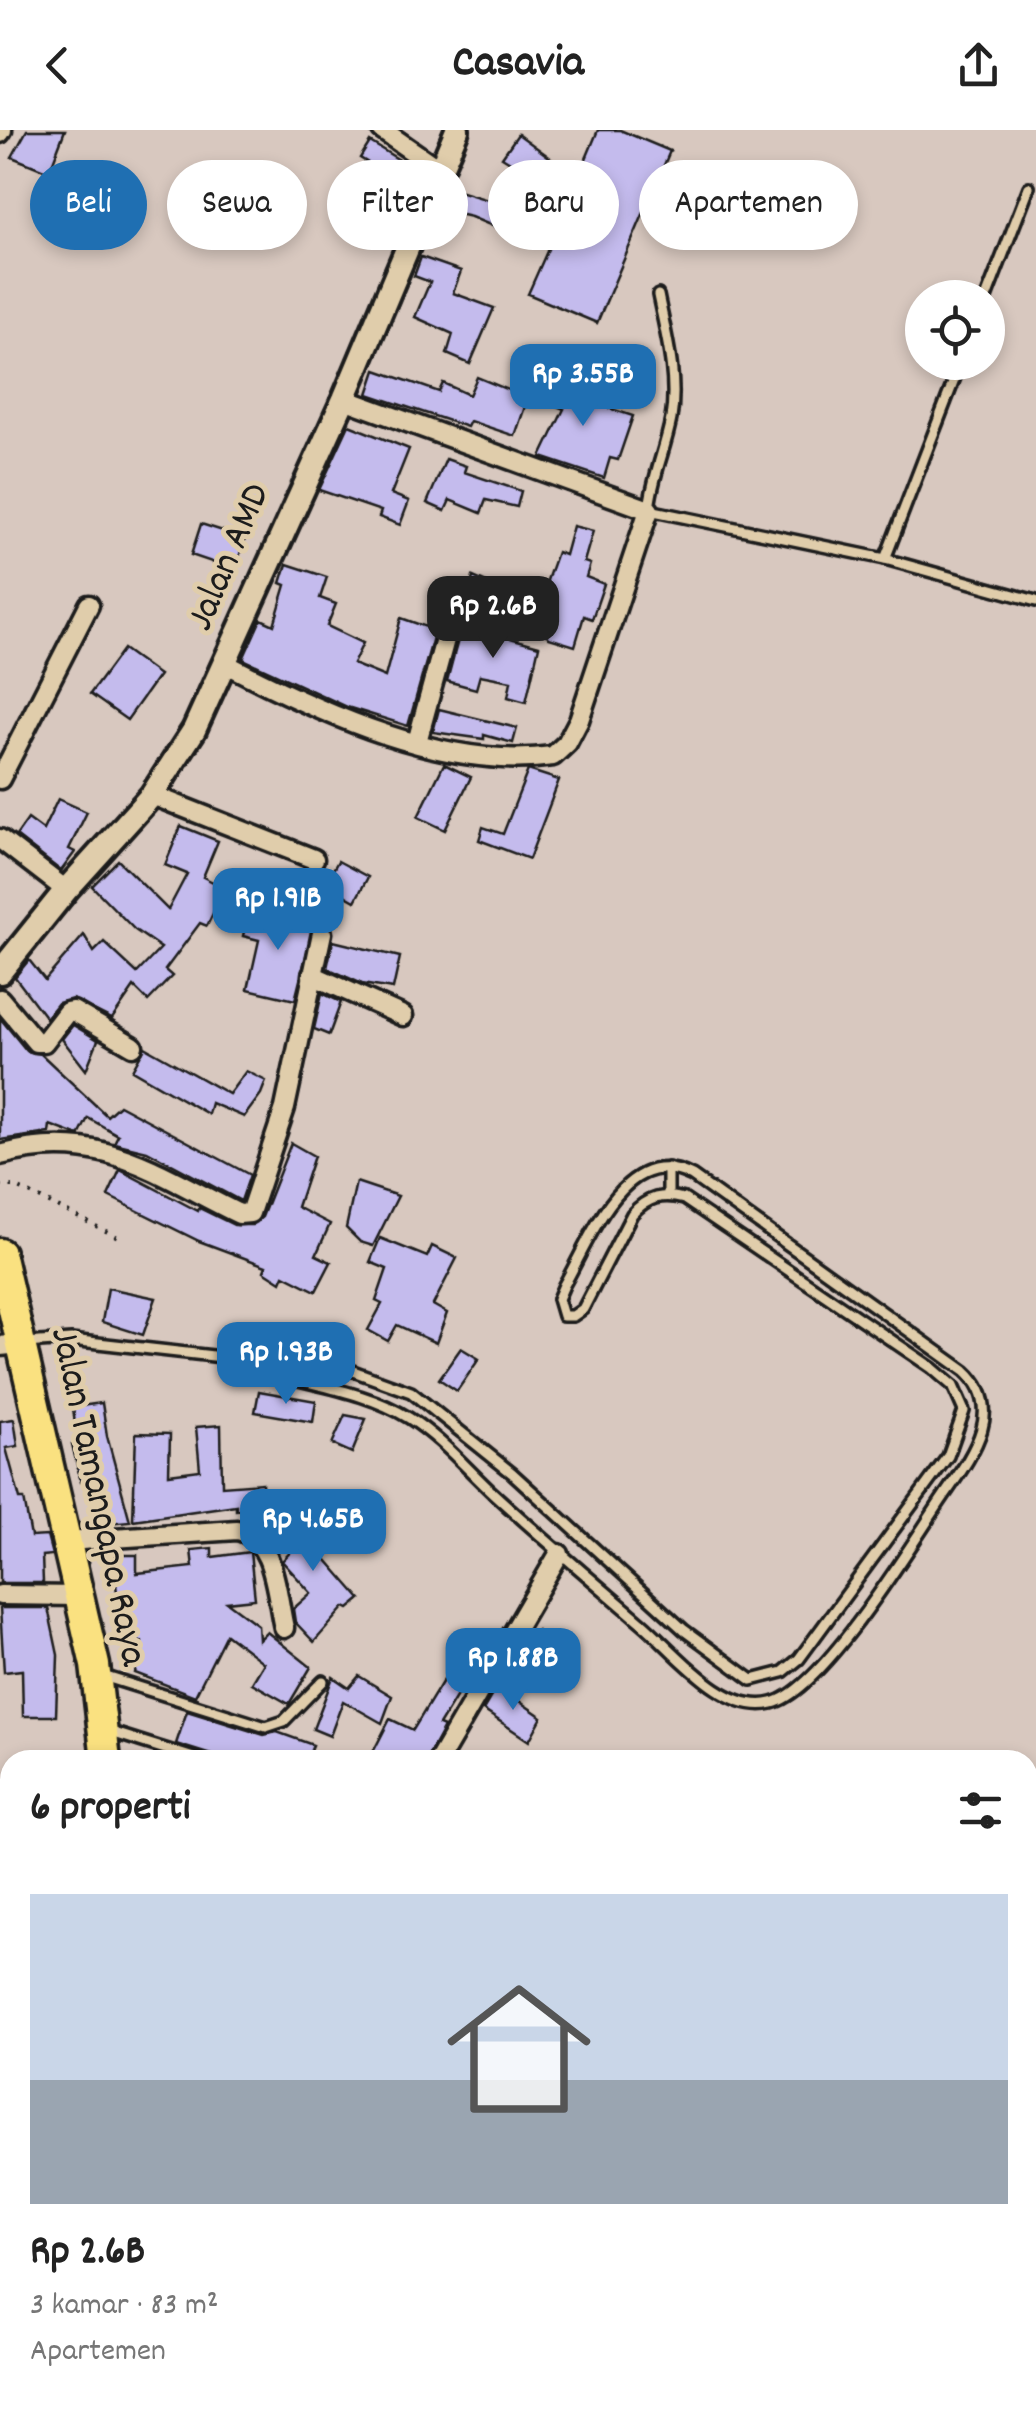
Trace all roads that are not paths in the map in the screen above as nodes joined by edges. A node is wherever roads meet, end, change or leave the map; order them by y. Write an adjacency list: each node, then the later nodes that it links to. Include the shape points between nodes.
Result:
1 (382, 130): 3 (street)
2 (457, 130): 4 (street, Jalan AMD)
3 (423, 160)
4 (445, 160)
5 (1029, 187): 7 (lane)
6 (407, 250): 10 (street, Jalan AMD)
7 (993, 280)
8 (658, 294): 11 (lane, via 674,390)
9 (954, 380): 12 (lane)
10 (344, 399): 11 (street); 16 (street, Jalan AMD)
11 (649, 510): 12 (lane); 17 (street, via 568,742 553,756 532,759)
12 (884, 559): 14 (lane)
13 (456, 599): 17 (street)
14 (1036, 599)
15 (89, 605): 18 (street)
16 (226, 664): 17 (street, via 292,698); 19 (street, Jalan AMD)
17 (417, 742)
18 (0, 779)
19 (152, 795): 21 (street); 22 (street, Jalan AMD)
20 (0, 839): 22 (street)
21 (314, 859)
22 (66, 890): 24 (street, Jalan AMD)
23 (322, 933): 25 (street)
24 (0, 972)
25 (312, 975): 27 (street); 29 (street, via 285,1108 250,1213 239,1214 110,1150)
26 (0, 999): 28 (street, via 36,1042 44,1042 73,1011)
27 (403, 1016)
28 (134, 1046)
29 (0, 1155)
30 (668, 1168): 31 (lane); 31 (lane, via 640,1174 616,1196 564,1285 558,1300 563,1316 583,1309 639,1205); 36 (lane, via 692,1176 965,1370)
31 (668, 1194): 35 (lane, via 846,1306 932,1368)
32 (0, 1252): 33 (main road, Jalan Tamangapa Raya)
33 (10, 1345): 34 (lane, via 71,1340); 37 (main road, Jalan Tamangapa Raya)
34 (231, 1358): 38 (lane, via 346,1390 408,1418); 43 (lane, via 297,1358 411,1392 734,1671 752,1680)
35 (961, 1399): 36 (lane); 43 (lane, via 963,1420 948,1456 800,1659)
36 (985, 1401): 45 (lane, via 981,1434 964,1466 860,1617 810,1680 786,1700)
37 (66, 1541): 40 (main road, Jalan Tamangapa Raya); 41 (street, via 253,1534 266,1549)
38 (559, 1554): 45 (lane, via 725,1694); 49 (street)
39 (0, 1595): 40 (street)
40 (78, 1596): 42 (main road, Jalan Tamangapa Raya)
41 (284, 1628)
42 (96, 1674): 44 (lane, via 266,1727 284,1721); 46 (main road, Jalan Tamangapa Raya)
43 (768, 1678): 45 (lane)
44 (323, 1681)
45 (767, 1705)
46 (102, 1730): 47 (main road, Jalan Tamangapa Raya); 48 (lane)
47 (105, 1750)
48 (167, 1750)
49 (445, 1750)

